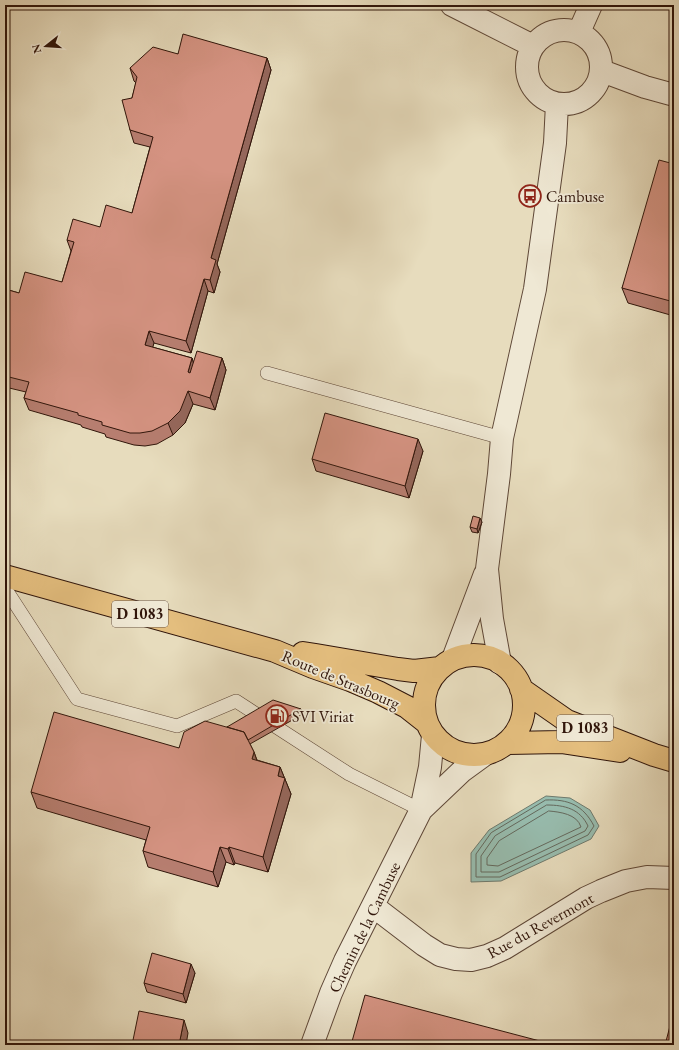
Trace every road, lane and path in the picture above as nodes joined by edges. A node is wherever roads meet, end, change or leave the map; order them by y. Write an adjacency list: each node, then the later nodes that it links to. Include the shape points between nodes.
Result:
1 (452, 5): 4 (street)
2 (591, 5): 3 (street)
3 (579, 32): 4 (street, via 567,29 554,30 542,36); 5 (street, via 590,39 598,50)
4 (533, 46): 7 (street, via 527,66 529,79 535,91)
5 (602, 71): 6 (street); 7 (street, via 598,84 590,94 579,102)
6 (674, 95)
7 (557, 104): 9 (street, via 555,143 535,289)
8 (267, 373): 9 (lane)
9 (502, 438): 10 (street)
10 (487, 569): 14 (street); 15 (street)
11 (5, 576): 13 (main road, Route de Strasbourg / D 1083)
12 (5, 588): 21 (lane, via 77,699 177,726 236,701 349,774)
13 (276, 651): 15 (main road, Route de Strasbourg / D 1083, via 414,671); 17 (main road, Route de Strasbourg / D 1083, via 378,692 407,707)
14 (500, 663): 15 (main road, via 485,656 469,655); 16 (main road, via 513,674)
15 (446, 664): 17 (main road, via 431,680 425,693 424,708)
16 (521, 689): 18 (main road, via 524,703 522,718 517,732); 20 (main road, D 1083, via 568,720)
17 (430, 728): 19 (main road, via 444,746 457,753 470,756); 21 (street, Chemin de la Cambuse, via 430,767)
18 (507, 743): 19 (main road); 20 (main road, D 1083, via 561,742)
19 (484, 755): 21 (street, Chemin de la Cambuse, via 462,771)
20 (664, 758)
21 (421, 810): 23 (street, Chemin de la Cambuse)
22 (674, 878): 23 (street, Rue du Revermont, via 647,877 626,881 601,891 505,948 471,960 440,955)
23 (373, 906): 24 (street, Chemin de la Cambuse, via 342,967)
24 (312, 1045)

